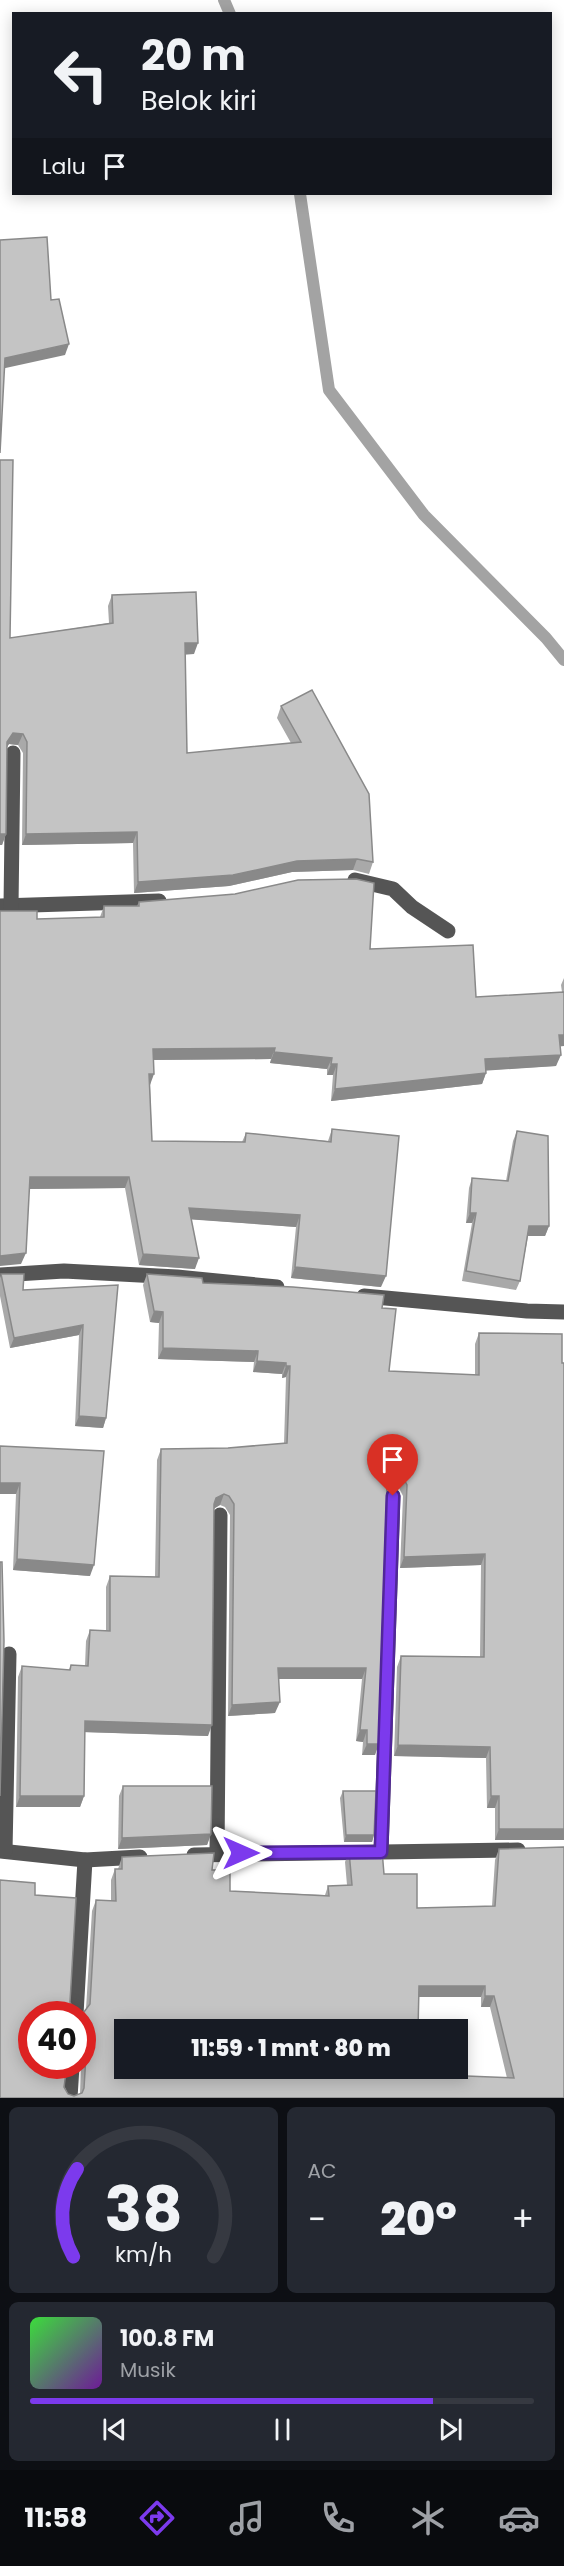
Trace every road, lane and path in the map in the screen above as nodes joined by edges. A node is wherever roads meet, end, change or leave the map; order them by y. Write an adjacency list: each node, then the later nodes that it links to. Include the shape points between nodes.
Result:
1 (13, 753): 4 (street)
2 (341, 880): 5 (street, via 393,889 412,908)
3 (176, 900): 4 (street)
4 (5, 906)
5 (448, 931)
6 (0, 1275): 7 (street, via 64,1271)
7 (292, 1289)
8 (350, 1295): 9 (street)
9 (564, 1312)
10 (393, 1496): 15 (street)
11 (220, 1515): 16 (street)
12 (9, 1654): 14 (street)
13 (530, 1850): 15 (street)
14 (2, 1851): 19 (street)
15 (381, 1852): 16 (street)
16 (217, 1854): 17 (street)
17 (184, 1855)
18 (151, 1857): 19 (street)
19 (85, 1860): 20 (street)
20 (77, 2001)
21 (71, 2079): 22 (street)
22 (70, 2098)

